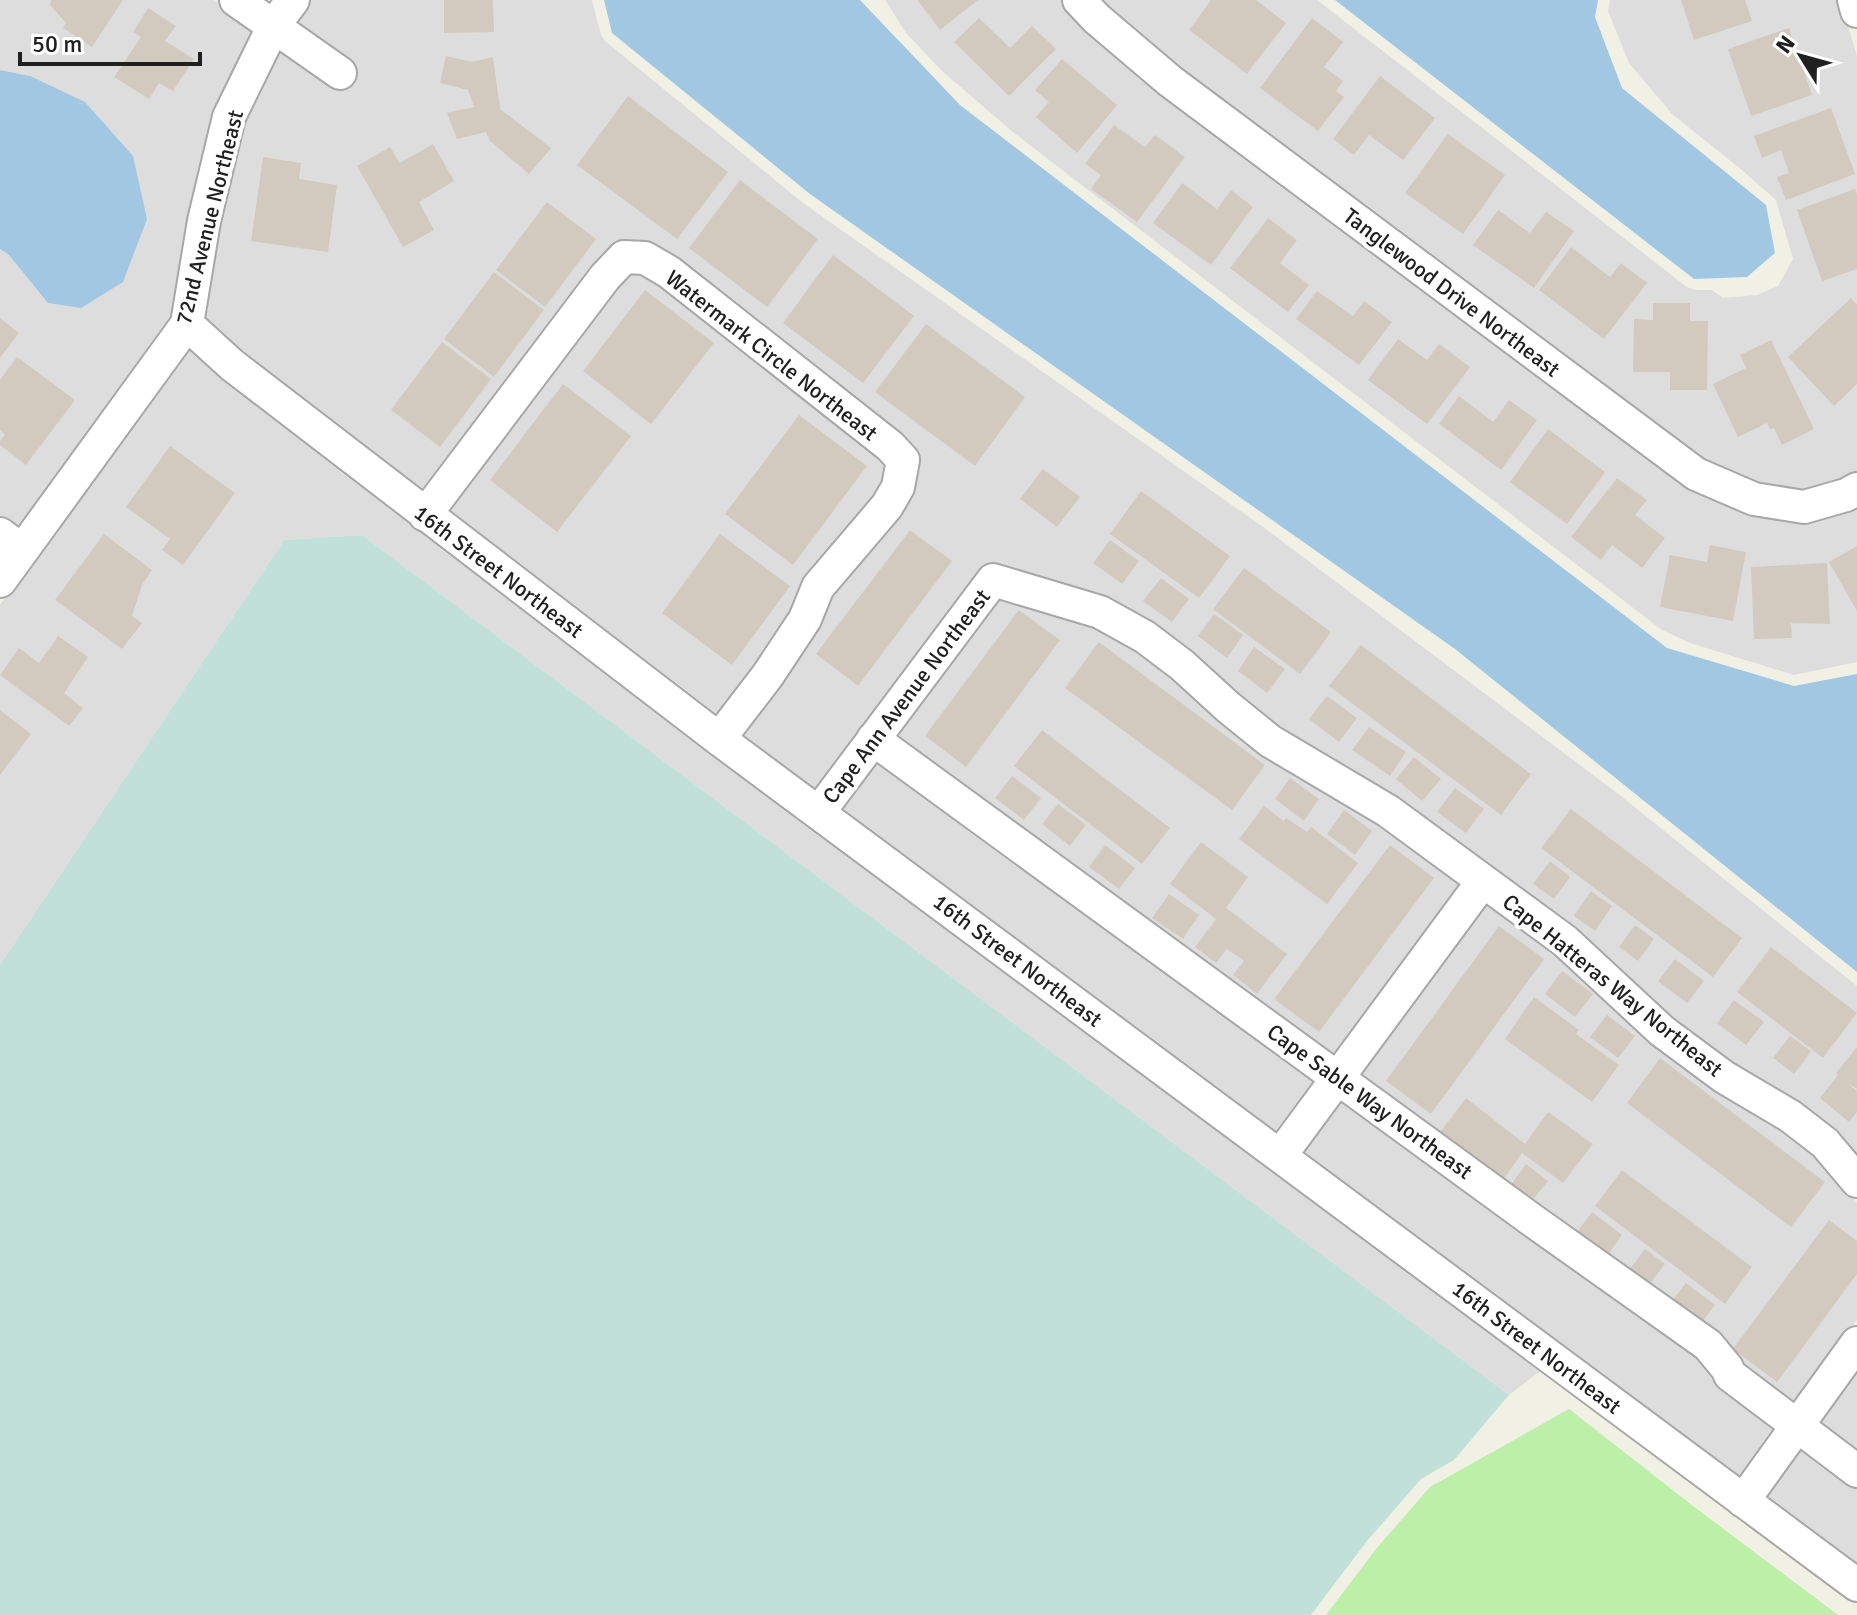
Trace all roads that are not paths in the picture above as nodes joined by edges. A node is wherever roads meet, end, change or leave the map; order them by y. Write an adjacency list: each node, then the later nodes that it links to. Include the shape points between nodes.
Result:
1 (236, 0): 5 (street)
2 (1079, 0): 8 (street, Tanglewood Drive Northeast, via 1170,81 1696,474 1754,499 1804,507)
3 (1854, 0): 4 (street)
4 (1857, 11)
5 (283, 13): 6 (street); 7 (street, 72nd Avenue Northeast, via 229,117)
6 (340, 73)
7 (187, 324): 9 (street, 16th Street Northeast); 10 (street, 72nd Avenue Northeast)
8 (1857, 489)
9 (425, 515): 13 (street, 16th Street Northeast); 13 (street, Watermark Circle Northeast, via 624,257 645,258 669,272 903,460 898,487 887,506 818,587 805,619)
10 (11, 542): 12 (street, 72nd Avenue Northeast)
11 (993, 580): 14 (street, Cape Ann Avenue Northeast); 16 (street, Cape Hatteras Way Northeast, via 1100,612 1145,637 1270,741 1388,811)
12 (0, 581)
13 (719, 739): 15 (street, 16th Street Northeast)
14 (873, 739): 15 (street, Cape Ann Avenue Northeast); 17 (street, Cape Sable Way Northeast)
15 (819, 812): 18 (street, 16th Street Northeast)
16 (1483, 881): 17 (street); 19 (street, Cape Hatteras Way Northeast, via 1565,941 1662,1031 1825,1143)
17 (1338, 1077): 18 (street); 21 (street, Cape Sable Way Northeast, via 1708,1345 1730,1375)
18 (1280, 1156): 23 (street, 16th Street Northeast)
19 (1857, 1181)
20 (1857, 1343): 21 (street)
21 (1796, 1426): 22 (street, Cape Sable Way Northeast); 23 (street)
22 (1857, 1471)
23 (1743, 1501): 24 (street, 16th Street Northeast)
24 (1857, 1585)

